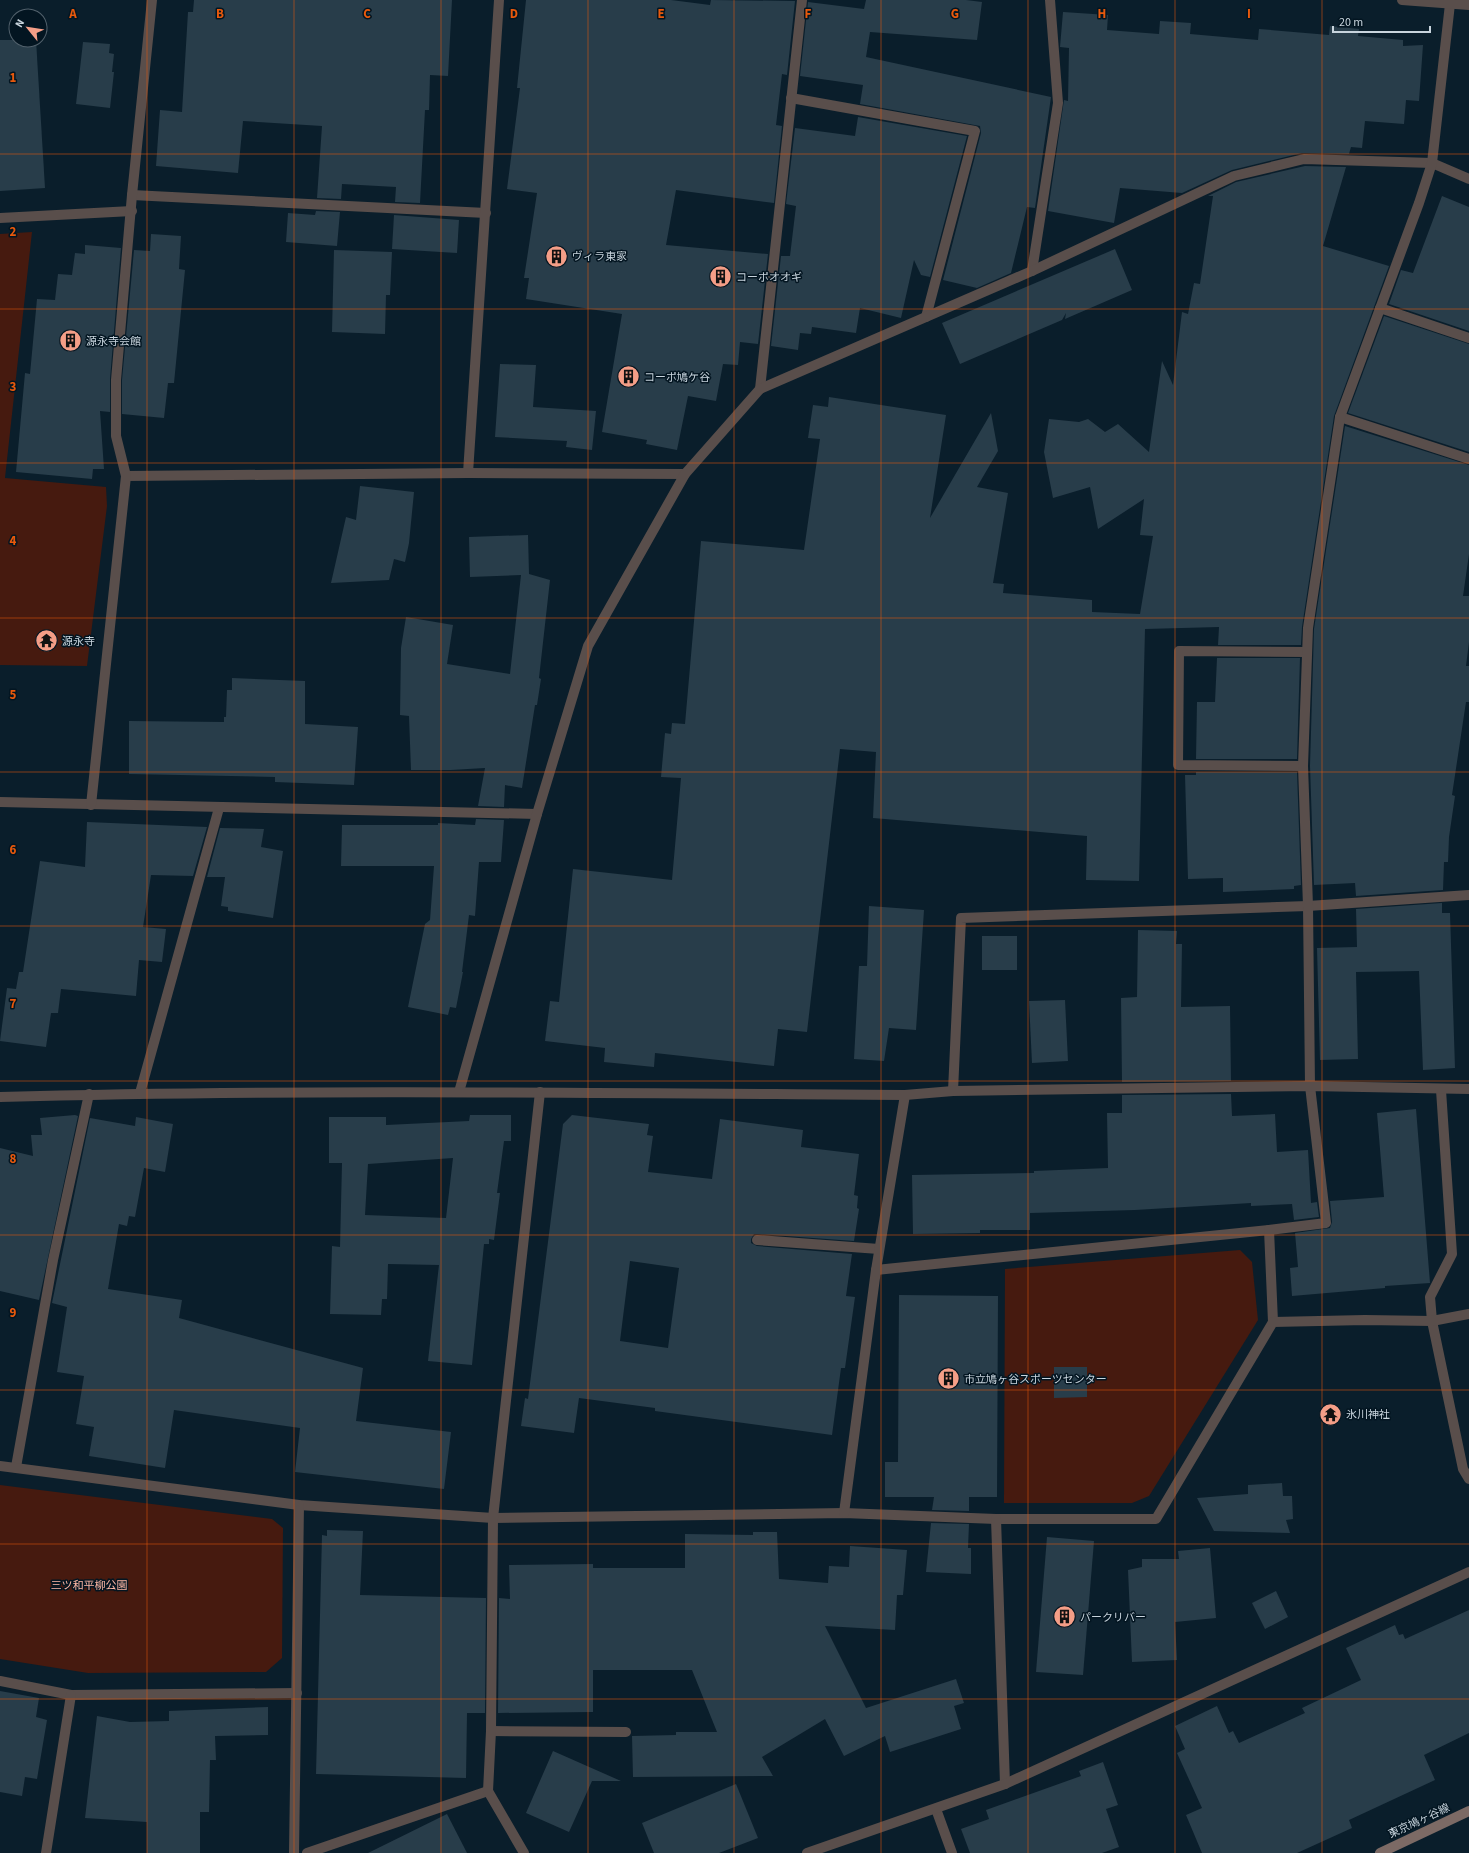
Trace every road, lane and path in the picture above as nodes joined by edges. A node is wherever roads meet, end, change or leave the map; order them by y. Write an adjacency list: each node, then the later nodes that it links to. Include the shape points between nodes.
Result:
1 (152, 0): 11 (street)
2 (499, 0): 13 (street)
3 (802, 0): 8 (street)
4 (1050, 0): 15 (street, via 1058,103)
5 (1402, 0): 6 (street)
6 (1450, 4): 7 (street); 9 (street)
7 (1469, 5)
8 (791, 98): 17 (street, via 975,131); 19 (street)
9 (1432, 163): 10 (street); 15 (street, via 1304,159 1234,176); 16 (street)
10 (1469, 179)
11 (132, 195): 12 (street); 13 (street)
12 (132, 211): 14 (street); 24 (street, via 116,380 116,436)
13 (486, 213): 22 (street)
14 (0, 218)
15 (1032, 271): 17 (street)
16 (1380, 308): 18 (street); 20 (street)
17 (926, 317): 19 (street)
18 (1469, 338)
19 (760, 389): 23 (street)
20 (1340, 417): 21 (street); 25 (street)
21 (1469, 458)
22 (468, 473): 23 (street); 24 (street)
23 (685, 474): 30 (street, via 588,646)
24 (126, 476): 28 (street)
25 (1306, 652): 26 (street); 26 (street, via 1179,651 1178,765)
26 (1303, 766): 32 (street)
27 (0, 802): 28 (street)
28 (92, 805): 29 (street)
29 (219, 808): 30 (street); 39 (street)
30 (537, 814): 37 (street)
31 (1469, 895): 32 (street)
32 (1308, 906): 33 (street); 36 (street, via 961,918)
33 (1310, 1086): 35 (street); 36 (street); 43 (street, via 1326,1223)
34 (1469, 1089): 35 (street)
35 (1441, 1090): 48 (street, via 1452,1254 1430,1298)
36 (953, 1091): 41 (street)
37 (459, 1092): 38 (street); 39 (street)
38 (540, 1092): 41 (street); 55 (street)
39 (140, 1093): 40 (street)
40 (88, 1094): 42 (street); 51 (street, via 53,1260)
41 (905, 1095): 45 (street)
42 (0, 1097)
43 (1269, 1230): 46 (street); 49 (street)
44 (757, 1240): 45 (street)
45 (879, 1249): 46 (street)
46 (876, 1270): 54 (street)
47 (1469, 1314): 48 (street)
48 (1432, 1321): 49 (street); 52 (street, via 1463,1469)
49 (1273, 1322): 56 (street, via 1156,1519)
50 (0, 1466): 51 (street)
51 (16, 1467): 53 (street)
52 (1469, 1479)
53 (299, 1505): 55 (street); 59 (street)
54 (844, 1513): 55 (street); 56 (street)
55 (493, 1518): 61 (street)
56 (996, 1519): 63 (street)
57 (1469, 1572): 63 (street)
58 (0, 1681): 60 (street)
59 (298, 1693): 60 (street); 68 (street)
60 (71, 1695): 67 (street)
61 (491, 1731): 62 (street); 64 (street)
62 (626, 1732)
63 (1006, 1784): 65 (street)
64 (488, 1791): 69 (street); 70 (street)
65 (936, 1809): 71 (street); 72 (street)
66 (1469, 1811): 73 (main road, 東京鳩ヶ谷線)
67 (46, 1853)
68 (294, 1853)
69 (307, 1853)
70 (524, 1853)
71 (807, 1853)
72 (952, 1853)
73 (1380, 1853)

